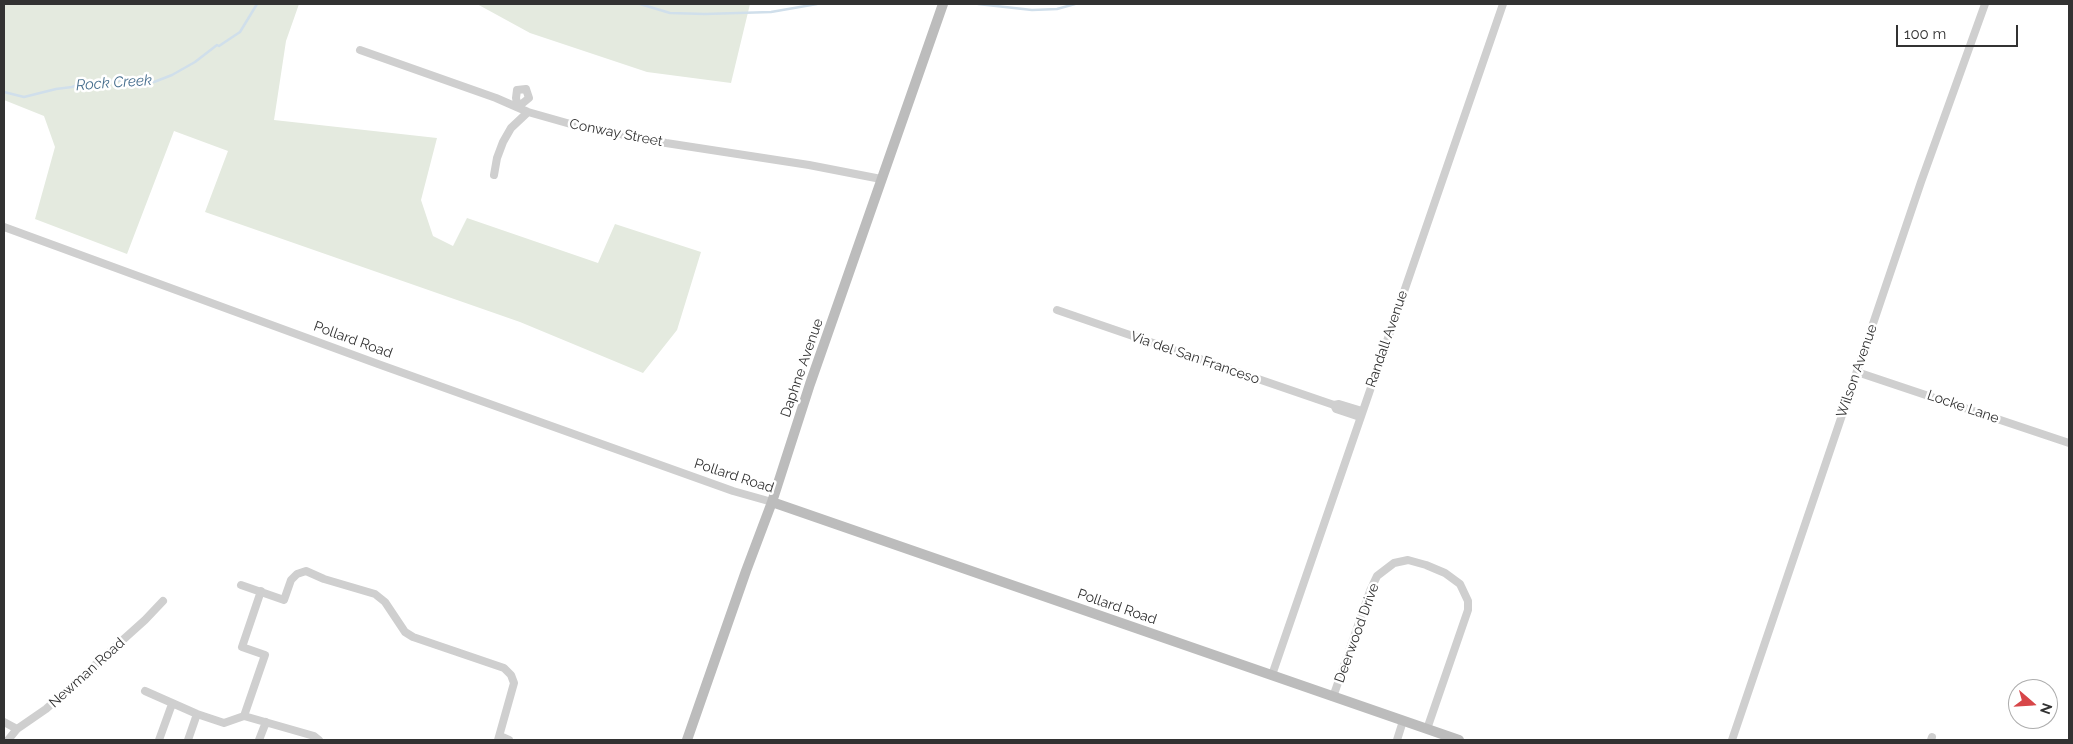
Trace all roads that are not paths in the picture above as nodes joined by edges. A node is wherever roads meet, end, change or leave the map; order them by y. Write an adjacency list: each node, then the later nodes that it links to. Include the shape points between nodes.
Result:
1 (943, 4): 7 (street, Daphne Avenue)
2 (1503, 4): 11 (street, Randall Avenue)
3 (1985, 4): 10 (street, Wilson Avenue)
4 (360, 50): 5 (street, Conway Street)
5 (528, 112): 6 (street, via 511,128 503,142); 7 (street, Conway Street, via 628,136)
6 (494, 175)
7 (881, 178): 13 (street, Daphne Avenue)
8 (4, 226): 13 (street, Pollard Road, via 733,492)
9 (1057, 310): 11 (street, Via del San Franceso)
10 (1857, 372): 12 (street, Locke Lane); 38 (street, Wilson Avenue)
11 (1361, 414): 17 (street, Randall Avenue)
12 (2069, 443)
13 (772, 502): 17 (street, Pollard Road); 35 (street, Daphne Avenue)
14 (241, 585): 15 (street)
15 (260, 591): 22 (street, via 242,647 265,655); 28 (street, via 284,600 291,580 306,571 375,594 385,602 405,632 413,637 504,668 514,683)
16 (163, 601): 26 (street, Newman Road, via 46,709)
17 (1272, 676): 19 (street, Pollard Road)
18 (145, 691): 20 (street)
19 (1334, 697): 23 (street, Pollard Road); 27 (street, Deerwood Drive, via 1377,576 1394,563 1408,560 1426,565 1460,584 1468,601 1468,610)
20 (172, 704): 21 (street); 30 (street)
21 (197, 714): 22 (street, via 224,723); 31 (street)
22 (244, 716): 25 (street)
23 (1404, 721): 27 (street, Pollard Road); 36 (street)
24 (4, 722): 26 (street)
25 (266, 722): 32 (street); 33 (street)
26 (17, 729): 29 (street, Newman Road)
27 (1427, 729): 37 (street, Pollard Road)
28 (499, 738): 34 (street)
29 (8, 740)
30 (159, 740)
31 (188, 740)
32 (260, 740)
33 (319, 740)
34 (509, 740)
35 (687, 740)
36 (1397, 740)
37 (1459, 740)
38 (1732, 740)

